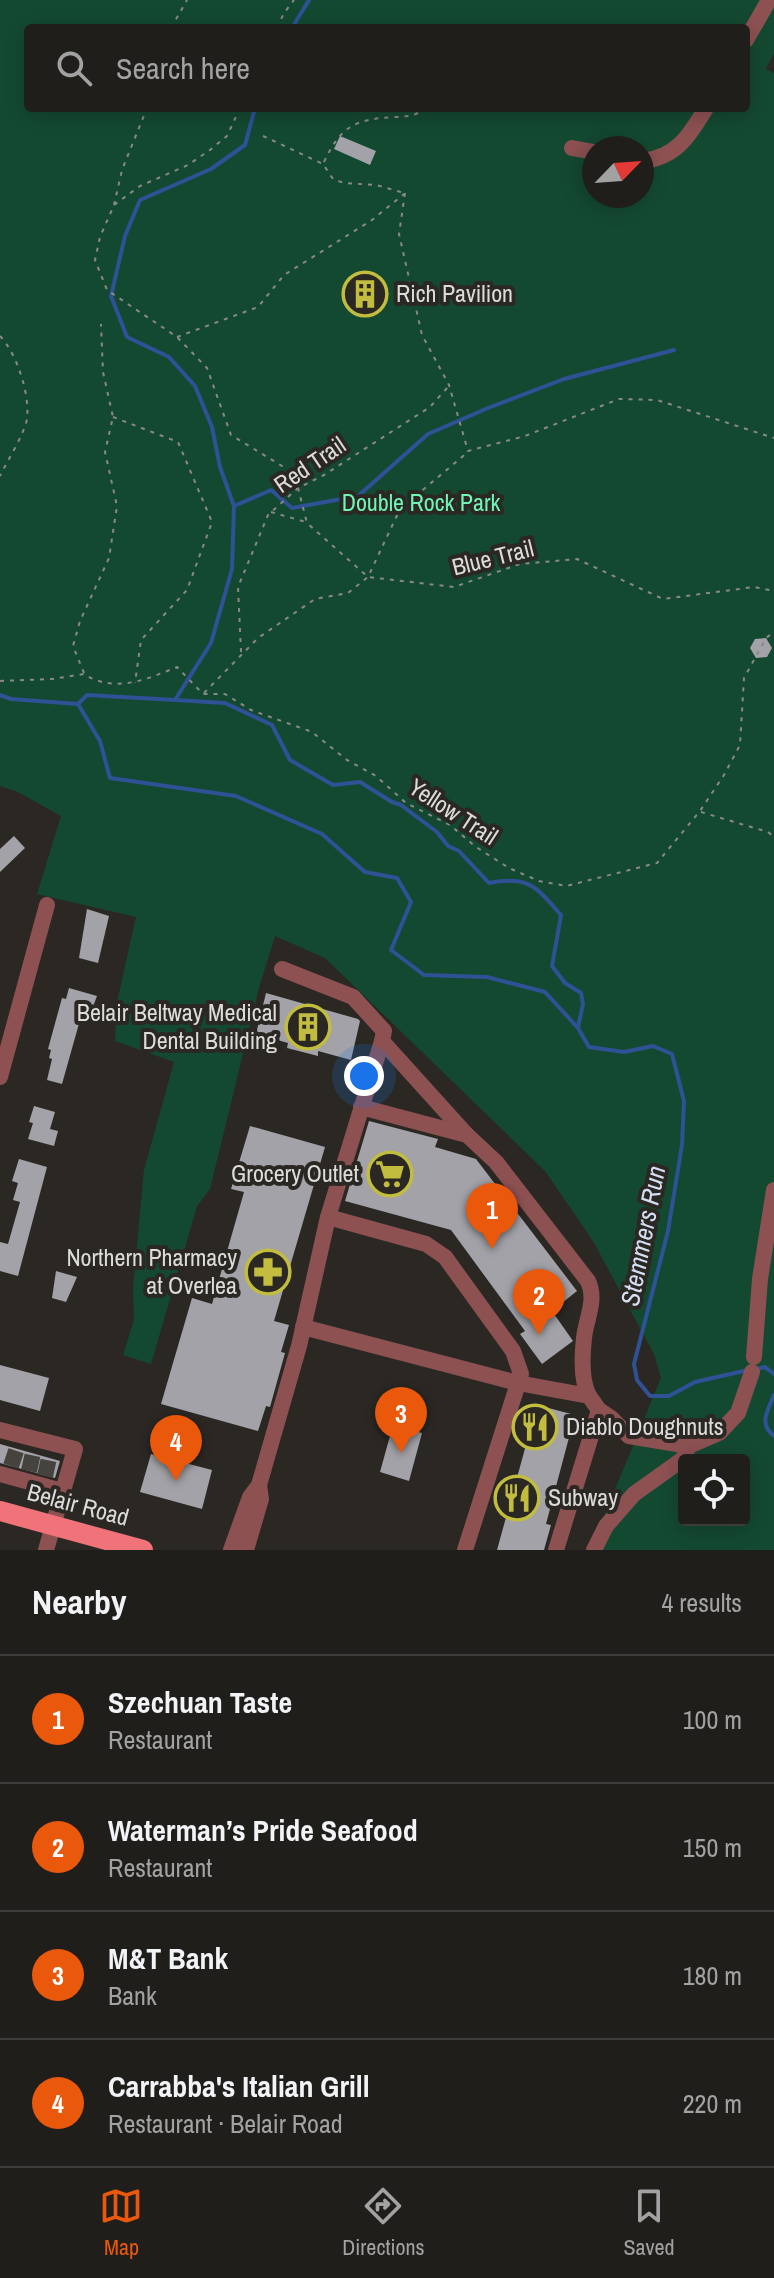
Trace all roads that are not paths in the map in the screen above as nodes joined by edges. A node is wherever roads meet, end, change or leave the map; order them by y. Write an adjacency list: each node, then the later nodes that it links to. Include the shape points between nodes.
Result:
1 (769, 0): 2 (street)
2 (750, 33)
3 (703, 112): 6 (street, via 680,146)
4 (572, 148): 5 (street)
5 (582, 150)
6 (654, 158)
7 (47, 905): 10 (street)
8 (282, 969): 9 (street, via 353,997 384,1031)
9 (382, 1041): 11 (street); 12 (street)
10 (0, 1077)
11 (361, 1107): 12 (street); 14 (street)
12 (467, 1135): 17 (street, via 496,1162 588,1281 593,1292 584,1338 584,1387)
13 (774, 1190): 19 (street, via 753,1364 738,1413 719,1433)
14 (328, 1217): 15 (street); 16 (street, via 426,1244 445,1257 513,1351 521,1374)
15 (303, 1327): 16 (street); 21 (street)
16 (518, 1383): 17 (street); 29 (street)
17 (594, 1403): 19 (street, via 629,1436); 30 (street)
18 (1, 1432): 22 (street, via 35,1446 75,1449)
19 (689, 1446): 31 (street, via 683,1459 619,1509)
20 (6, 1472): 22 (street)
21 (259, 1485): 27 (street); 28 (street, via 261,1499)
22 (62, 1491): 24 (street)
23 (0, 1511): 24 (main road, Belair Road)
24 (54, 1526): 25 (street); 26 (main road, Belair Road)
25 (46, 1550)
26 (143, 1550)
27 (231, 1550)
28 (246, 1550)
29 (465, 1550)
30 (556, 1550)
31 (594, 1550)

